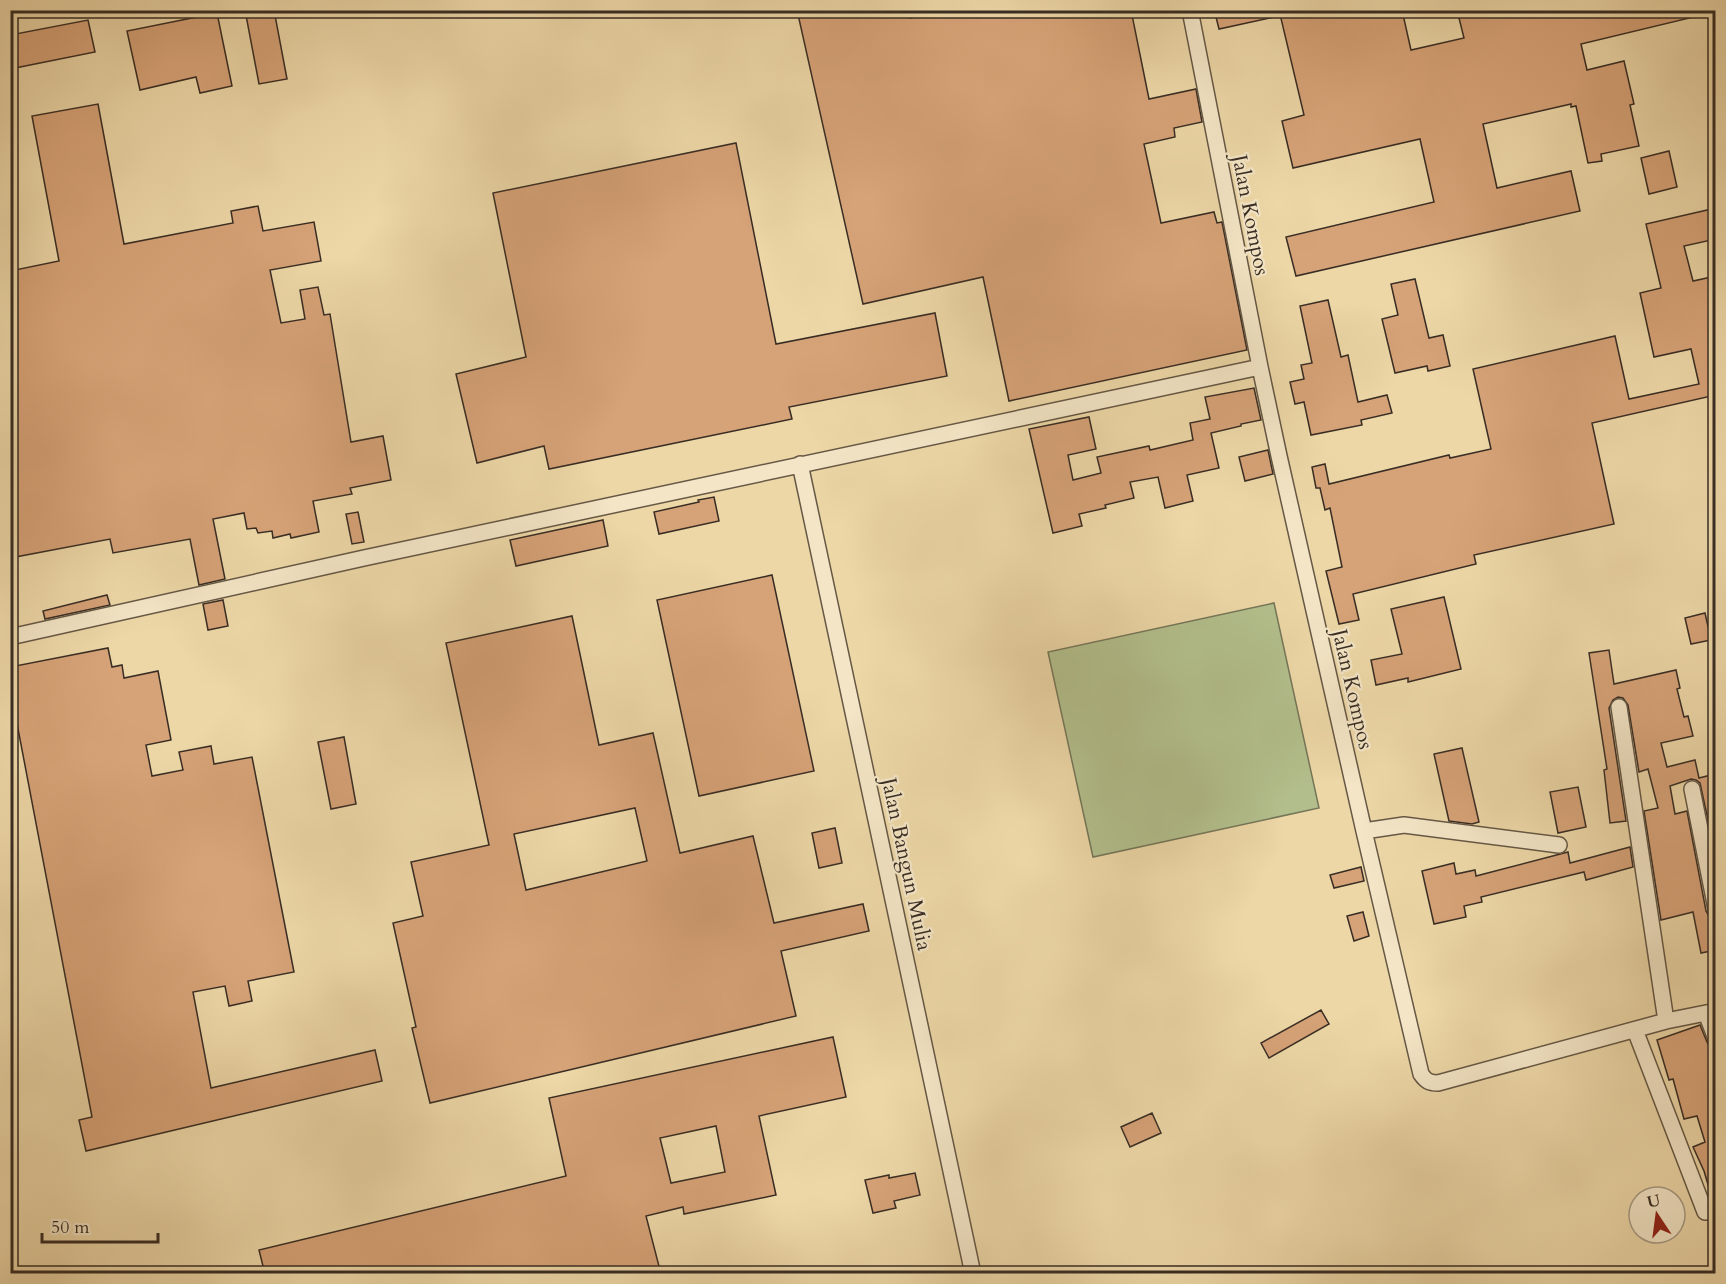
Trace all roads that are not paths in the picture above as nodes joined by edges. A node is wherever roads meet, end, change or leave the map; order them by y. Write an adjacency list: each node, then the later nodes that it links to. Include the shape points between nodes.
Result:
1 (1190, 10): 2 (street, Jalan Kompos)
2 (1260, 367): 3 (street); 7 (street, Jalan Kompos)
3 (800, 464): 4 (street); 15 (street, Jalan Bangun Mulia)
4 (10, 637)
5 (1619, 707): 11 (street)
6 (1692, 789): 9 (street)
7 (1364, 831): 8 (street, via 1404,825); 12 (street, Jalan Kompos, via 1418,1066 1425,1080 1438,1083)
8 (1559, 845)
9 (1716, 909)
10 (1711, 1012): 11 (street, Jalan Kompos); 13 (street)
11 (1666, 1021): 12 (street, Jalan Kompos)
12 (1635, 1030): 14 (street)
13 (1716, 1039)
14 (1705, 1212)
15 (973, 1274)

